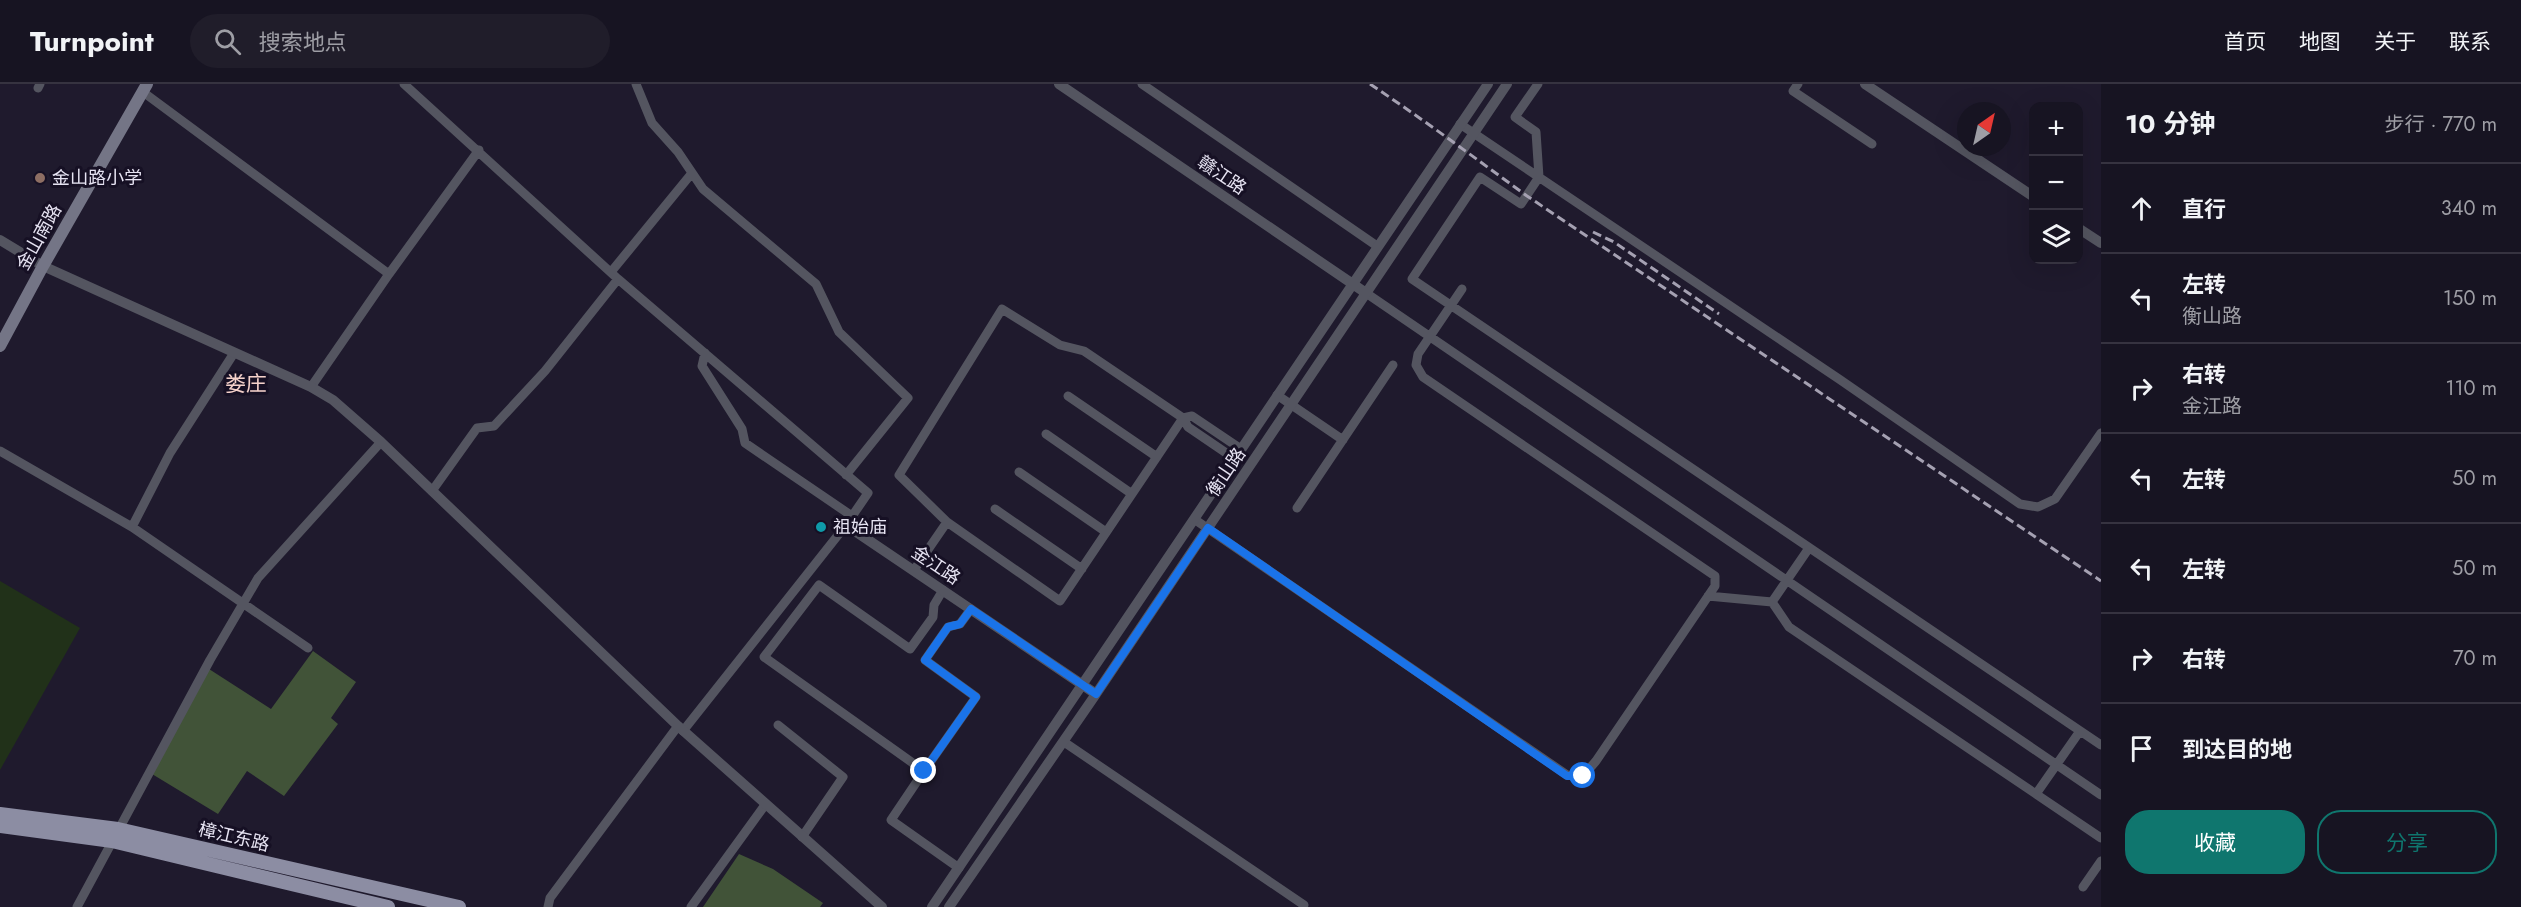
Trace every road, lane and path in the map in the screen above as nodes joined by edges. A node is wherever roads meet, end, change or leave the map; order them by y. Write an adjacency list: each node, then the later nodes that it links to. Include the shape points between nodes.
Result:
1 (404, 84): 14 (street)
2 (636, 84): 15 (street, via 652,123)
3 (1059, 84): 25 (street, 赣江路)
4 (1142, 84): 21 (street)
5 (1488, 84): 11 (street, 衡山路)
6 (1507, 84): 12 (street, 衡山路)
7 (1538, 84): 16 (street, via 1515,117 1536,132)
8 (1798, 84): 13 (street, via 1793,92)
9 (1865, 84): 17 (street)
10 (145, 88): 22 (main road, 金山南路); 23 (street)
11 (1460, 124): 12 (street); 21 (street, 衡山路)
12 (1474, 133): 16 (street); 27 (street, 衡山路)
13 (1872, 144)
14 (479, 150): 23 (street); 24 (street)
15 (692, 172): 24 (street); 47 (street, via 703,189 816,284 839,332 908,398)
16 (1539, 177): 28 (street, via 1521,204 1480,177 1412,279); 39 (street, via 2020,504 2038,507 2055,499)
17 (2029, 194)
18 (2083, 231): 20 (street)
19 (0, 240): 22 (street)
20 (2101, 243)
21 (1377, 246): 25 (street, 衡山路)
22 (43, 266): 30 (main road, 金山南路); 31 (street)
23 (389, 274): 34 (street)
24 (615, 276): 32 (street); 48 (street, via 545,371 494,426 477,428)
25 (1351, 283): 27 (street, 赣江路); 35 (street, 衡山路)
26 (1462, 289): 28 (street)
27 (1366, 293): 29 (street); 37 (street, 衡山路)
28 (1451, 306): 29 (street); 58 (street)
29 (1429, 338): 61 (street); 63 (street, via 1416,365 1423,377 1715,576 1715,586)
30 (0, 346)
31 (234, 353): 34 (street); 55 (street, via 170,453)
32 (705, 353): 47 (street); 53 (street, via 702,366 742,429 745,443)
33 (1393, 366): 41 (street)
34 (311, 387): 42 (street, via 333,400)
35 (1277, 395): 37 (street); 44 (street, 衡山路)
36 (1068, 396): 45 (street)
37 (1291, 404): 41 (street); 56 (street, 衡山路)
38 (1183, 418): 44 (street, via 1192,416); 45 (street); 54 (street, via 1084,351 1060,345 1002,309 899,475)
39 (2101, 433)
40 (1046, 434): 49 (street)
41 (1343, 440): 50 (street)
42 (381, 442): 48 (street); 65 (street, via 258,578)
43 (0, 451): 55 (street)
44 (1238, 454): 52 (street, 衡山路)
45 (1157, 457): 49 (street)
46 (1019, 472): 57 (street)
47 (846, 475): 53 (street, via 868,493)
48 (432, 491): 73 (street)
49 (1132, 494): 57 (street)
50 (1297, 508)
51 (995, 509): 59 (street)
52 (1194, 519): 56 (street); 70 (street, 衡山路)
53 (849, 520): 60 (street, 金江路); 73 (street)
54 (947, 522): 59 (street, via 1060,601); 60 (street)
55 (132, 527): 65 (street)
56 (1208, 528): 63 (street, via 1567,776 1583,776 1596,761); 71 (street, 衡山路)
57 (1106, 532): 59 (street)
58 (1809, 548): 61 (street); 74 (street)
59 (1082, 568)
60 (914, 570): 62 (street, 金江路)
61 (1787, 581): 64 (street); 77 (street)
62 (943, 590): 66 (street, 金江路); 68 (street, via 934,604 933,616)
63 (1708, 596): 64 (street)
64 (1772, 602): 79 (street, via 1789,627)
65 (243, 603): 67 (street); 84 (street)
66 (971, 609): 69 (street, via 960,624 948,627); 70 (street, 金江路)
67 (308, 648)
68 (910, 649): 69 (street); 78 (street, via 819,585 764,657)
69 (925, 660): 78 (street, via 976,697)
70 (1083, 685): 71 (street, 金江路); 88 (street, 衡山路)
71 (1096, 694): 75 (street, 衡山路)
72 (777, 725): 85 (street, via 843,777)
73 (681, 728): 81 (street); 94 (street, via 550,898)
74 (2080, 731): 76 (street); 77 (street)
75 (1064, 742): 90 (street); 98 (street, 衡山路)
76 (2101, 745)
77 (2056, 764): 79 (street); 80 (street)
78 (924, 771): 88 (street, via 891,820)
79 (2036, 794): 86 (street)
80 (2101, 795)
81 (765, 805): 85 (street); 95 (street)
82 (0, 814): 84 (main road, 樟江东路)
83 (0, 826): 84 (main road, 樟江东路)
84 (115, 835): 91 (street); 92 (main road, 樟江东路); 93 (main road, 樟江东路)
85 (802, 837): 96 (street)
86 (2101, 838)
87 (2101, 861): 89 (street)
88 (959, 868): 97 (street, 衡山路)
89 (2083, 887)
90 (1304, 904)
91 (77, 907)
92 (388, 907)
93 (459, 907)
94 (548, 907)
95 (691, 907)
96 (882, 907)
97 (932, 907)
98 (949, 907)

